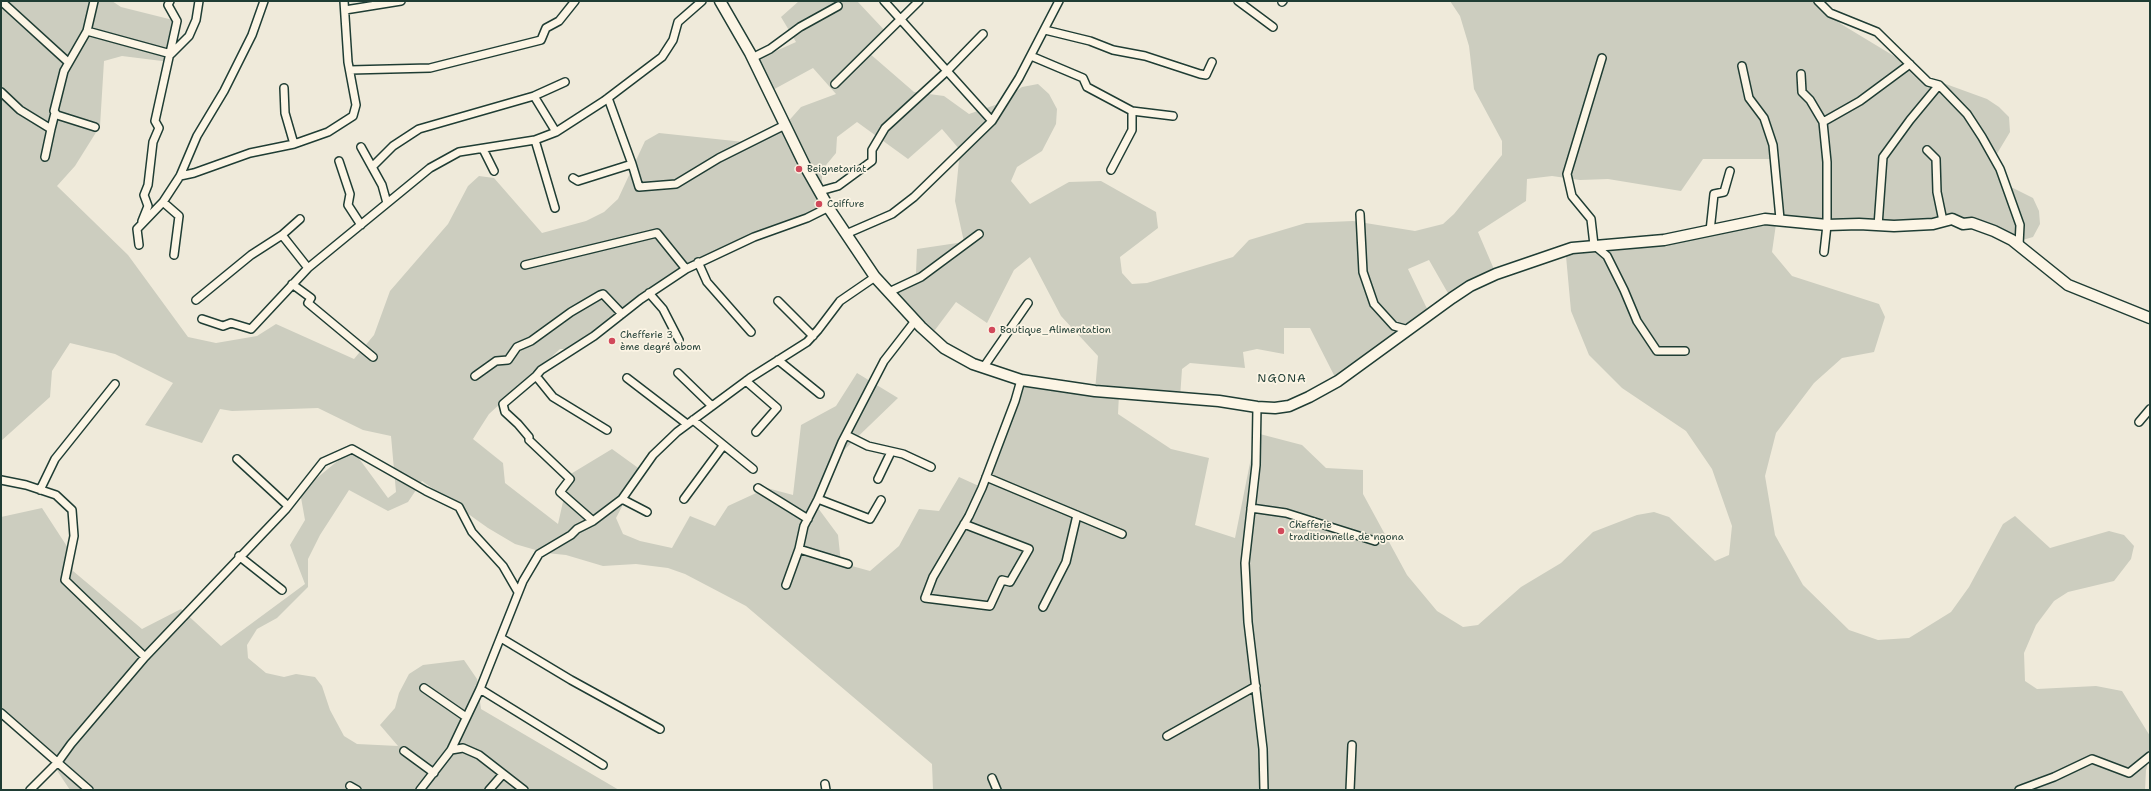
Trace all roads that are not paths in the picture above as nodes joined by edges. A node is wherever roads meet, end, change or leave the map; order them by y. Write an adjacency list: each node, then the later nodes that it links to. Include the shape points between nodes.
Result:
1 (1, 1): 27 (street)
2 (94, 1): 21 (street)
3 (170, 1): 23 (street, via 168,5 177,21)
4 (199, 1): 23 (street, via 196,20 189,36)
5 (264, 1): 62 (street, via 252,35 224,91 197,136)
6 (344, 1): 17 (street)
7 (402, 1): 17 (street)
8 (575, 1): 31 (street, via 559,21 546,28 541,40 430,68)
9 (702, 1): 40 (street, via 678,22 672,40 662,57)
10 (720, 1): 25 (street)
11 (884, 1): 18 (street)
12 (920, 1): 18 (street)
13 (1059, 1): 20 (street)
14 (1238, 1): 19 (street)
15 (1818, 1): 29 (street, via 1830,13 1877,32)
16 (838, 6): 25 (street)
17 (345, 10): 31 (street)
18 (901, 19): 32 (street); 35 (street)
19 (1273, 27)
20 (1045, 30): 24 (street); 28 (street, via 1090,41 1113,50 1145,56 1200,74 1206,75)
21 (87, 31): 23 (street); 27 (street)
22 (983, 34): 32 (street)
23 (171, 54): 73 (street, via 155,121 159,128 153,142 148,185 144,195 148,206)
24 (1031, 56): 41 (street, via 1084,78 1087,87); 44 (street)
25 (752, 58): 46 (street)
26 (1602, 58): 82 (street, via 1567,174 1572,196 1590,219)
27 (68, 62): 42 (street)
28 (1212, 62)
29 (1910, 64): 36 (street, via 1928,82); 45 (street, via 1860,101)
30 (1742, 66): 71 (street, via 1749,98 1764,118 1773,145)
31 (350, 70): 51 (street, via 356,105 353,116 328,132)
32 (947, 71): 44 (street); 64 (street, via 885,128 872,150 872,160 838,186)
33 (1800, 74): 45 (street, via 1802,92)
34 (565, 82): 39 (street)
35 (835, 84)
36 (1939, 85): 76 (street, via 1883,157); 83 (street, via 1967,114 2000,169 2020,225)
37 (284, 88): 51 (street, via 285,113)
38 (1, 92): 48 (street, via 20,110)
39 (534, 96): 49 (street); 58 (street, via 418,129 392,146)
40 (608, 98): 49 (street); 57 (street)
41 (1132, 111): 43 (street); 59 (street, via 1132,130)
42 (56, 113): 47 (street); 48 (street)
43 (1173, 116)
44 (992, 121): 78 (street, via 914,197 892,214)
45 (1823, 122): 75 (street, via 1827,162)
46 (785, 125): 57 (street, via 719,158 676,184 639,187); 64 (street)
47 (95, 127)
48 (51, 129): 55 (street)
49 (556, 132): 50 (street)
50 (535, 140): 53 (street); 68 (street)
51 (294, 144): 62 (street, via 250,152)
52 (361, 147): 58 (street)
53 (483, 149): 60 (street); 66 (street, via 459,152 447,157)
54 (1927, 150): 72 (street, via 1936,159 1937,192)
55 (45, 157)
56 (339, 161): 74 (street, via 350,194 348,205)
57 (632, 164): 63 (street, via 578,181)
58 (372, 167): 66 (street, via 382,185)
59 (1111, 170)
60 (494, 171)
61 (1730, 171): 77 (street, via 1724,192 1714,194)
62 (180, 176): 65 (street)
63 (573, 178)
64 (820, 191): 67 (street)
65 (164, 202): 73 (street); 85 (street, via 179,216)
66 (387, 204): 74 (street)
67 (829, 207): 78 (street); 86 (street)
68 (555, 208)
69 (1360, 214): 101 (street, via 1363,272 1374,304 1394,326)
70 (300, 219): 80 (street)
71 (1780, 219): 75 (street); 77 (street, via 1765,219)
72 (1943, 221): 76 (street, via 1934,224); 83 (street, via 1952,219 1963,224 1972,223 1994,230)
73 (141, 224): 81 (street, via 137,231)
74 (361, 225): 88 (street)
75 (1827, 225): 76 (street); 84 (street)
76 (1878, 226)
77 (1710, 231): 82 (street, via 1664,240)
78 (846, 234): 90 (street)
79 (979, 234): 92 (street, via 921,277)
80 (282, 235): 88 (street); 94 (street, via 251,255)
81 (139, 245)
82 (1594, 245): 101 (street, via 1572,248 1488,278 1464,290); 105 (street, via 1607,256 1637,321 1657,351)
83 (2019, 245): 98 (street, via 2068,285)
84 (1824, 252)
85 (174, 255)
86 (698, 262): 89 (street); 102 (street, via 707,282)
87 (525, 265): 89 (street, via 658,233)
88 (308, 268): 91 (street)
89 (686, 269): 93 (street)
90 (875, 277): 92 (street); 103 (street, via 840,301)
91 (292, 284): 99 (street, via 251,329 231,324 223,326); 106 (street, via 311,298 308,303)
92 (889, 292): 100 (street)
93 (649, 293): 97 (street); 104 (street, via 662,309)
94 (196, 300)
95 (778, 300): 103 (street)
96 (1028, 304): 108 (street)
97 (622, 314): 110 (street, via 604,294 600,295 531,341 517,347 508,360 496,361); 111 (street)
98 (2150, 317)
99 (202, 319)
100 (915, 321): 108 (street, via 944,348); 124 (street, via 884,361)
101 (1409, 330): 118 (street, via 1352,372 1309,398 1275,408)
102 (751, 332)
103 (813, 336): 107 (street)
104 (679, 340)
105 (1685, 351)
106 (373, 358)
107 (778, 360): 114 (street); 116 (street)
108 (983, 368): 113 (street)
109 (678, 373): 117 (street)
110 (475, 376)
111 (536, 376): 122 (street, via 553,398); 144 (street, via 503,404 505,412 529,437 528,440 570,479 560,492)
112 (627, 378): 120 (street)
113 (1021, 380): 118 (street, via 1096,392 1219,401); 130 (street, via 1016,401)
114 (746, 381): 117 (street); 123 (street, via 777,408)
115 (115, 384): 134 (street, via 56,459)
116 (820, 394)
117 (712, 406): 120 (street)
118 (1257, 407): 140 (street, via 1256,465)
119 (2150, 409): 121 (street)
120 (690, 422): 125 (street); 135 (street, via 664,443)
121 (2139, 422)
122 (607, 430)
123 (756, 432)
124 (846, 435): 126 (street, via 868,446); 137 (street)
125 (723, 446): 129 (street); 136 (street)
126 (891, 452): 128 (street); 131 (street)
127 (237, 460): 139 (street)
128 (931, 467)
129 (753, 469)
130 (986, 477): 142 (street); 145 (street)
131 (878, 479)
132 (1, 480): 134 (street)
133 (758, 488): 143 (street)
134 (40, 490): 156 (street, via 56,495 72,510 74,536 65,580)
135 (622, 499): 141 (street); 144 (street)
136 (684, 499)
137 (818, 499): 138 (street, via 870,519); 143 (street)
138 (882, 500)
139 (288, 506): 149 (street); 153 (street, via 323,462 352,449 459,507 472,532 503,566)
140 (1251, 508): 147 (street, via 1286,514); 157 (street, via 1245,571)
141 (647, 512)
142 (1077, 515): 146 (street); 154 (street, via 1066,562)
143 (808, 519): 148 (street)
144 (593, 521): 153 (street, via 539,554 531,564)
145 (964, 524): 145 (street, via 933,576 925,598 990,606 1002,580 1010,582 1029,549)
146 (1122, 534)
147 (1375, 541)
148 (799, 548): 150 (street); 151 (street)
149 (239, 556): 152 (street); 156 (street)
150 (848, 564)
151 (786, 585)
152 (282, 590)
153 (518, 592): 155 (street)
154 (1044, 607)
155 (501, 638): 159 (street); 162 (street)
156 (145, 657): 168 (street)
157 (1256, 686): 163 (street); 181 (street, via 1263,749)
158 (424, 688): 161 (street)
159 (480, 689): 161 (street); 169 (street)
160 (1, 713): 168 (street)
161 (466, 717): 165 (street)
162 (660, 729)
163 (1167, 736)
164 (1352, 745): 182 (street)
165 (451, 750): 170 (street); 171 (street, via 463,748 470,751)
166 (404, 751): 170 (street)
167 (2150, 756): 183 (street, via 2129,773 2092,759)
168 (58, 762): 174 (street); 175 (street)
169 (603, 765)
170 (434, 773): 177 (street)
171 (504, 774): 178 (street); 179 (street)
172 (992, 778): 180 (street)
173 (350, 786): 176 (street)
174 (30, 790)
175 (89, 790)
176 (357, 790)
177 (420, 790)
178 (489, 790)
179 (524, 790)
180 (997, 790)
181 (1264, 790)
182 (1350, 790)
183 (2019, 790)

